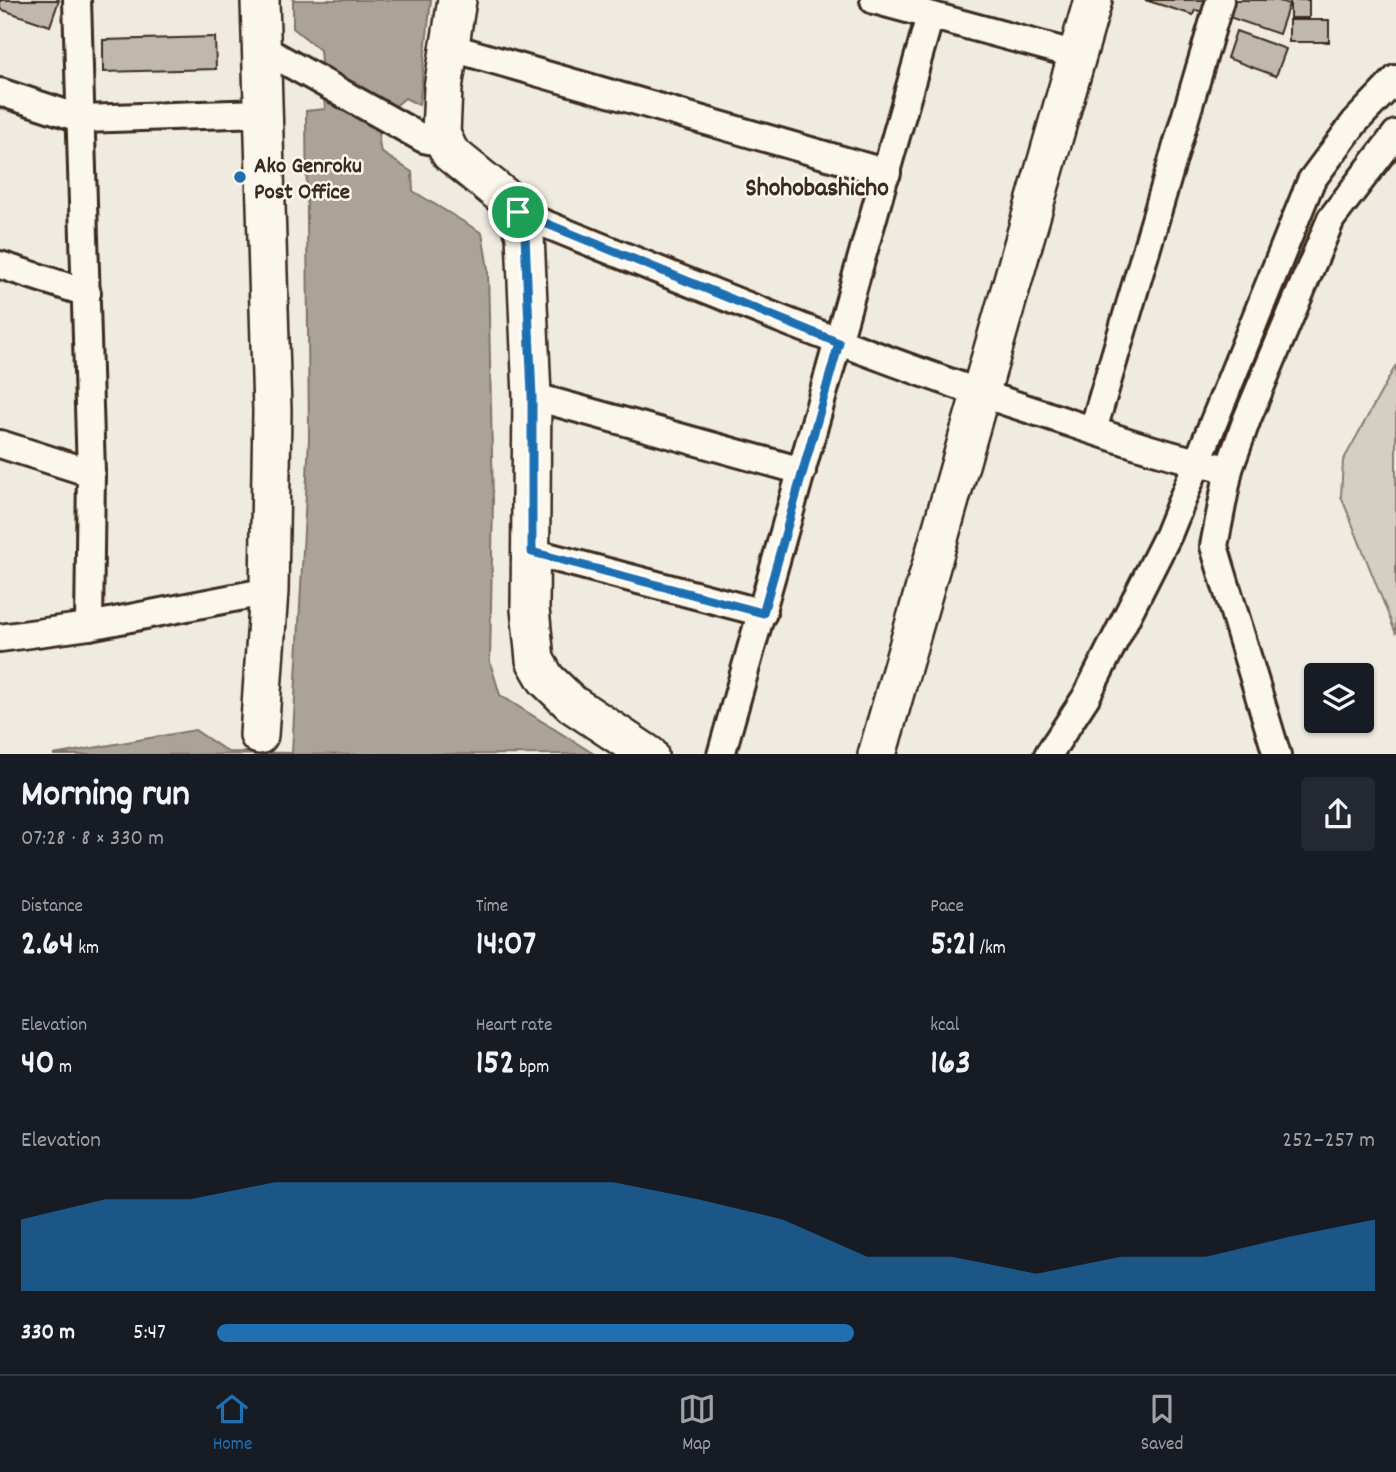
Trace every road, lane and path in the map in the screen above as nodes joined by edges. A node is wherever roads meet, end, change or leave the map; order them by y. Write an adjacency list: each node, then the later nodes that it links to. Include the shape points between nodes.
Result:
1 (77, 0): 14 (street)
2 (260, 0): 8 (street)
3 (457, 0): 9 (street)
4 (874, 0): 7 (street)
5 (1093, 0): 10 (street)
6 (1220, 0): 24 (street)
7 (930, 16): 10 (street); 17 (street)
8 (260, 47): 13 (street); 16 (street)
9 (449, 47): 16 (street); 17 (street)
10 (1077, 55): 22 (street)
11 (1396, 79): 26 (street, via 1355,122 1311,181)
12 (0, 92): 14 (street)
13 (262, 113): 14 (street); 31 (street, via 272,411)
14 (82, 119): 20 (street)
15 (1396, 134): 27 (street, via 1331,219)
16 (434, 141): 18 (street, via 506,196)
17 (887, 173): 21 (street)
18 (518, 212): 21 (street); 23 (street, via 525,235)
19 (0, 265): 20 (street)
20 (86, 293): 29 (street)
21 (839, 343): 22 (street); 28 (street)
22 (982, 394): 24 (street); 38 (street)
23 (532, 396): 28 (street); 30 (street)
24 (1093, 430): 26 (street)
25 (0, 444): 29 (street)
26 (1198, 463): 27 (street); 39 (street, via 1168,535 1092,684)
27 (1229, 469): 40 (street, via 1214,546)
28 (802, 471): 32 (street)
29 (90, 473): 33 (street)
30 (532, 552): 32 (street); 36 (street, via 531,632 539,671 583,713)
31 (269, 591): 33 (street); 35 (street)
32 (763, 613): 37 (street)
33 (89, 626): 34 (street)
34 (0, 638)
35 (258, 745)
36 (649, 754)
37 (721, 754)
38 (877, 754)
39 (1048, 754)
40 (1277, 754)

